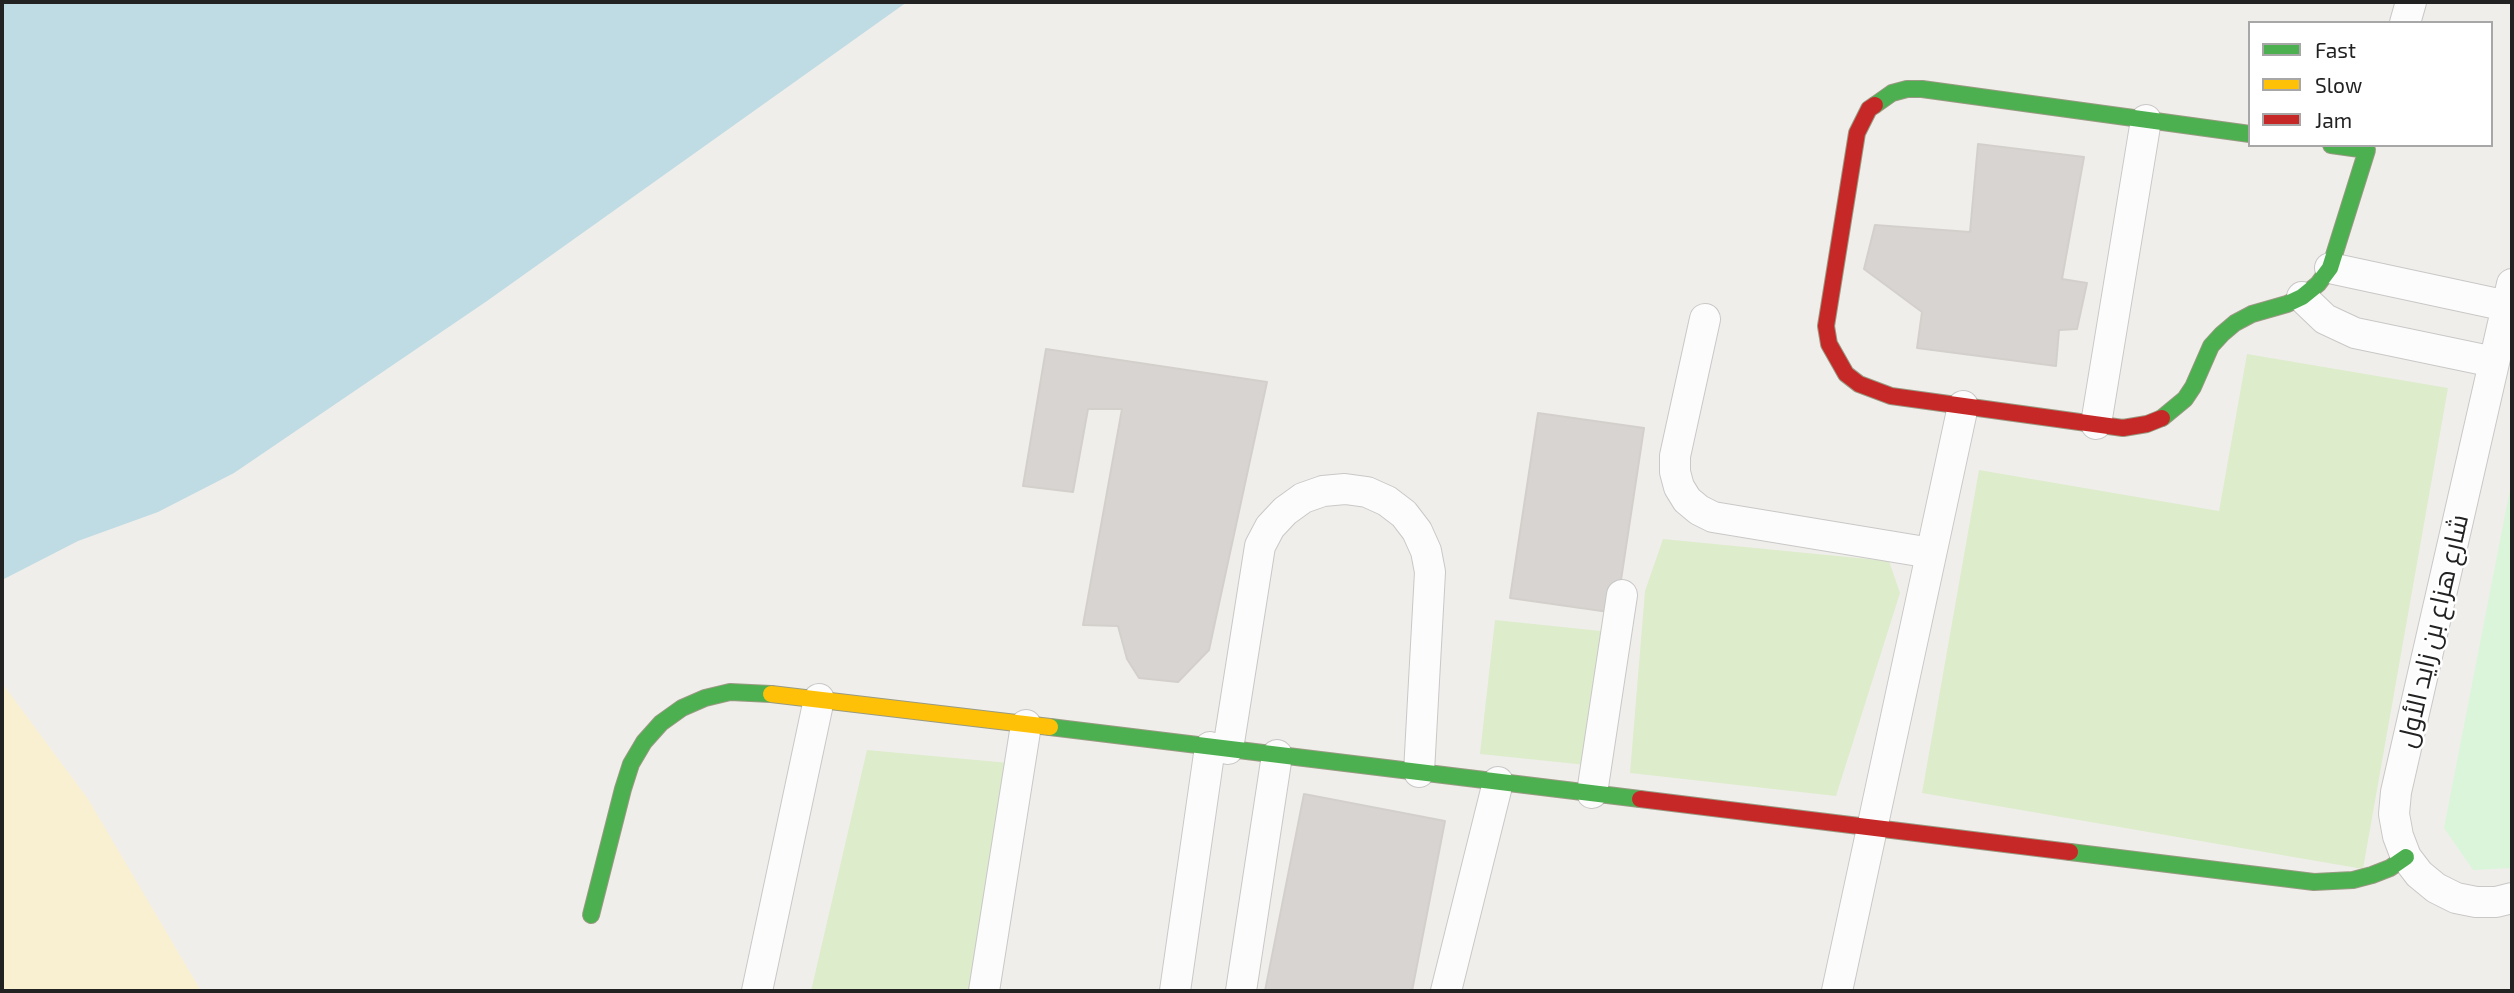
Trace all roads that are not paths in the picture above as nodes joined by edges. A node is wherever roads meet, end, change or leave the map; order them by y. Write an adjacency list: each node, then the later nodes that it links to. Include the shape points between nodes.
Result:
1 (2411, 2): 2 (street)
2 (2406, 21)
3 (2146, 120): 4 (street); 11 (street, via 1907,89 1879,100 1861,121 1826,326 1829,344 1846,374 1874,392); 12 (street)
4 (2248, 134)
5 (2368, 148): 6 (street)
6 (2330, 268): 7 (street); 8 (street)
7 (2510, 295): 10 (street, شارع هزاع بن زايد الأول)
8 (2302, 297): 10 (street, via 2325,320 2355,333); 12 (street, via 2252,314 2222,334 2211,346 2185,399 2161,419 2123,428)
9 (1705, 319): 13 (street, via 1675,456 1675,472 1687,500 1713,517)
10 (2494, 362): 23 (street, شارع هزاع بن زايد الأول, via 2396,792 2394,814)
11 (1963, 406): 12 (street); 13 (street)
12 (2096, 424)
13 (1931, 553): 22 (street)
14 (1622, 595): 21 (street)
15 (819, 699): 16 (street); 25 (street, via 730,692 694,703 661,723 631,765); 26 (street)
16 (1026, 725): 17 (street); 27 (street)
17 (1219, 748): 18 (street); 19 (street, via 1260,546 1278,519 1303,498 1345,489 1367,492 1395,508 1417,531 1426,551 1430,572); 28 (street)
18 (1277, 755): 19 (street); 29 (street)
19 (1419, 772): 20 (street)
20 (1498, 782): 21 (street); 30 (street)
21 (1592, 793): 22 (street)
22 (1871, 827): 23 (street, via 2314,882 2353,880 2390,868); 31 (street)
23 (2406, 857): 24 (street, شارع هزاع بن زايد الأول, via 2436,888 2456,898 2476,902)
24 (2512, 898)
25 (591, 915)
26 (757, 991)
27 (984, 991)
28 (1175, 991)
29 (1241, 991)
30 (1446, 991)
31 (1837, 991)

